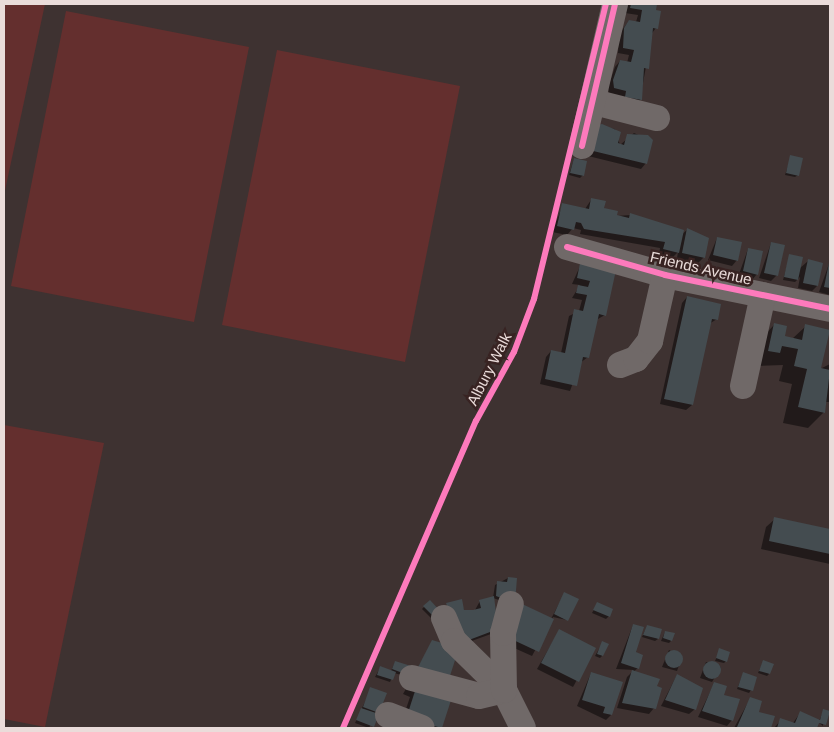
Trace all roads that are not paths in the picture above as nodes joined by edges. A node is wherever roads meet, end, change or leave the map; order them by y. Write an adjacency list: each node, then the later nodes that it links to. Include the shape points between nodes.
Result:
1 (615, 4): 2 (street)
2 (594, 102): 3 (street); 4 (street)
3 (658, 118)
4 (582, 146)
5 (567, 247): 6 (street, Friends Avenue)
6 (665, 276): 7 (street, Friends Avenue); 9 (street, Friends Avenue, via 650,341 636,359)
7 (763, 295): 8 (street, Friends Avenue); 10 (street, Friends Avenue)
8 (830, 309)
9 (620, 365)
10 (743, 386)
11 (511, 604): 14 (street, via 503,633)
12 (444, 618): 14 (street, via 454,641)
13 (412, 678): 14 (street, via 478,696)
14 (504, 690): 17 (street)
15 (388, 715): 16 (street)
16 (422, 728)
17 (523, 728)

